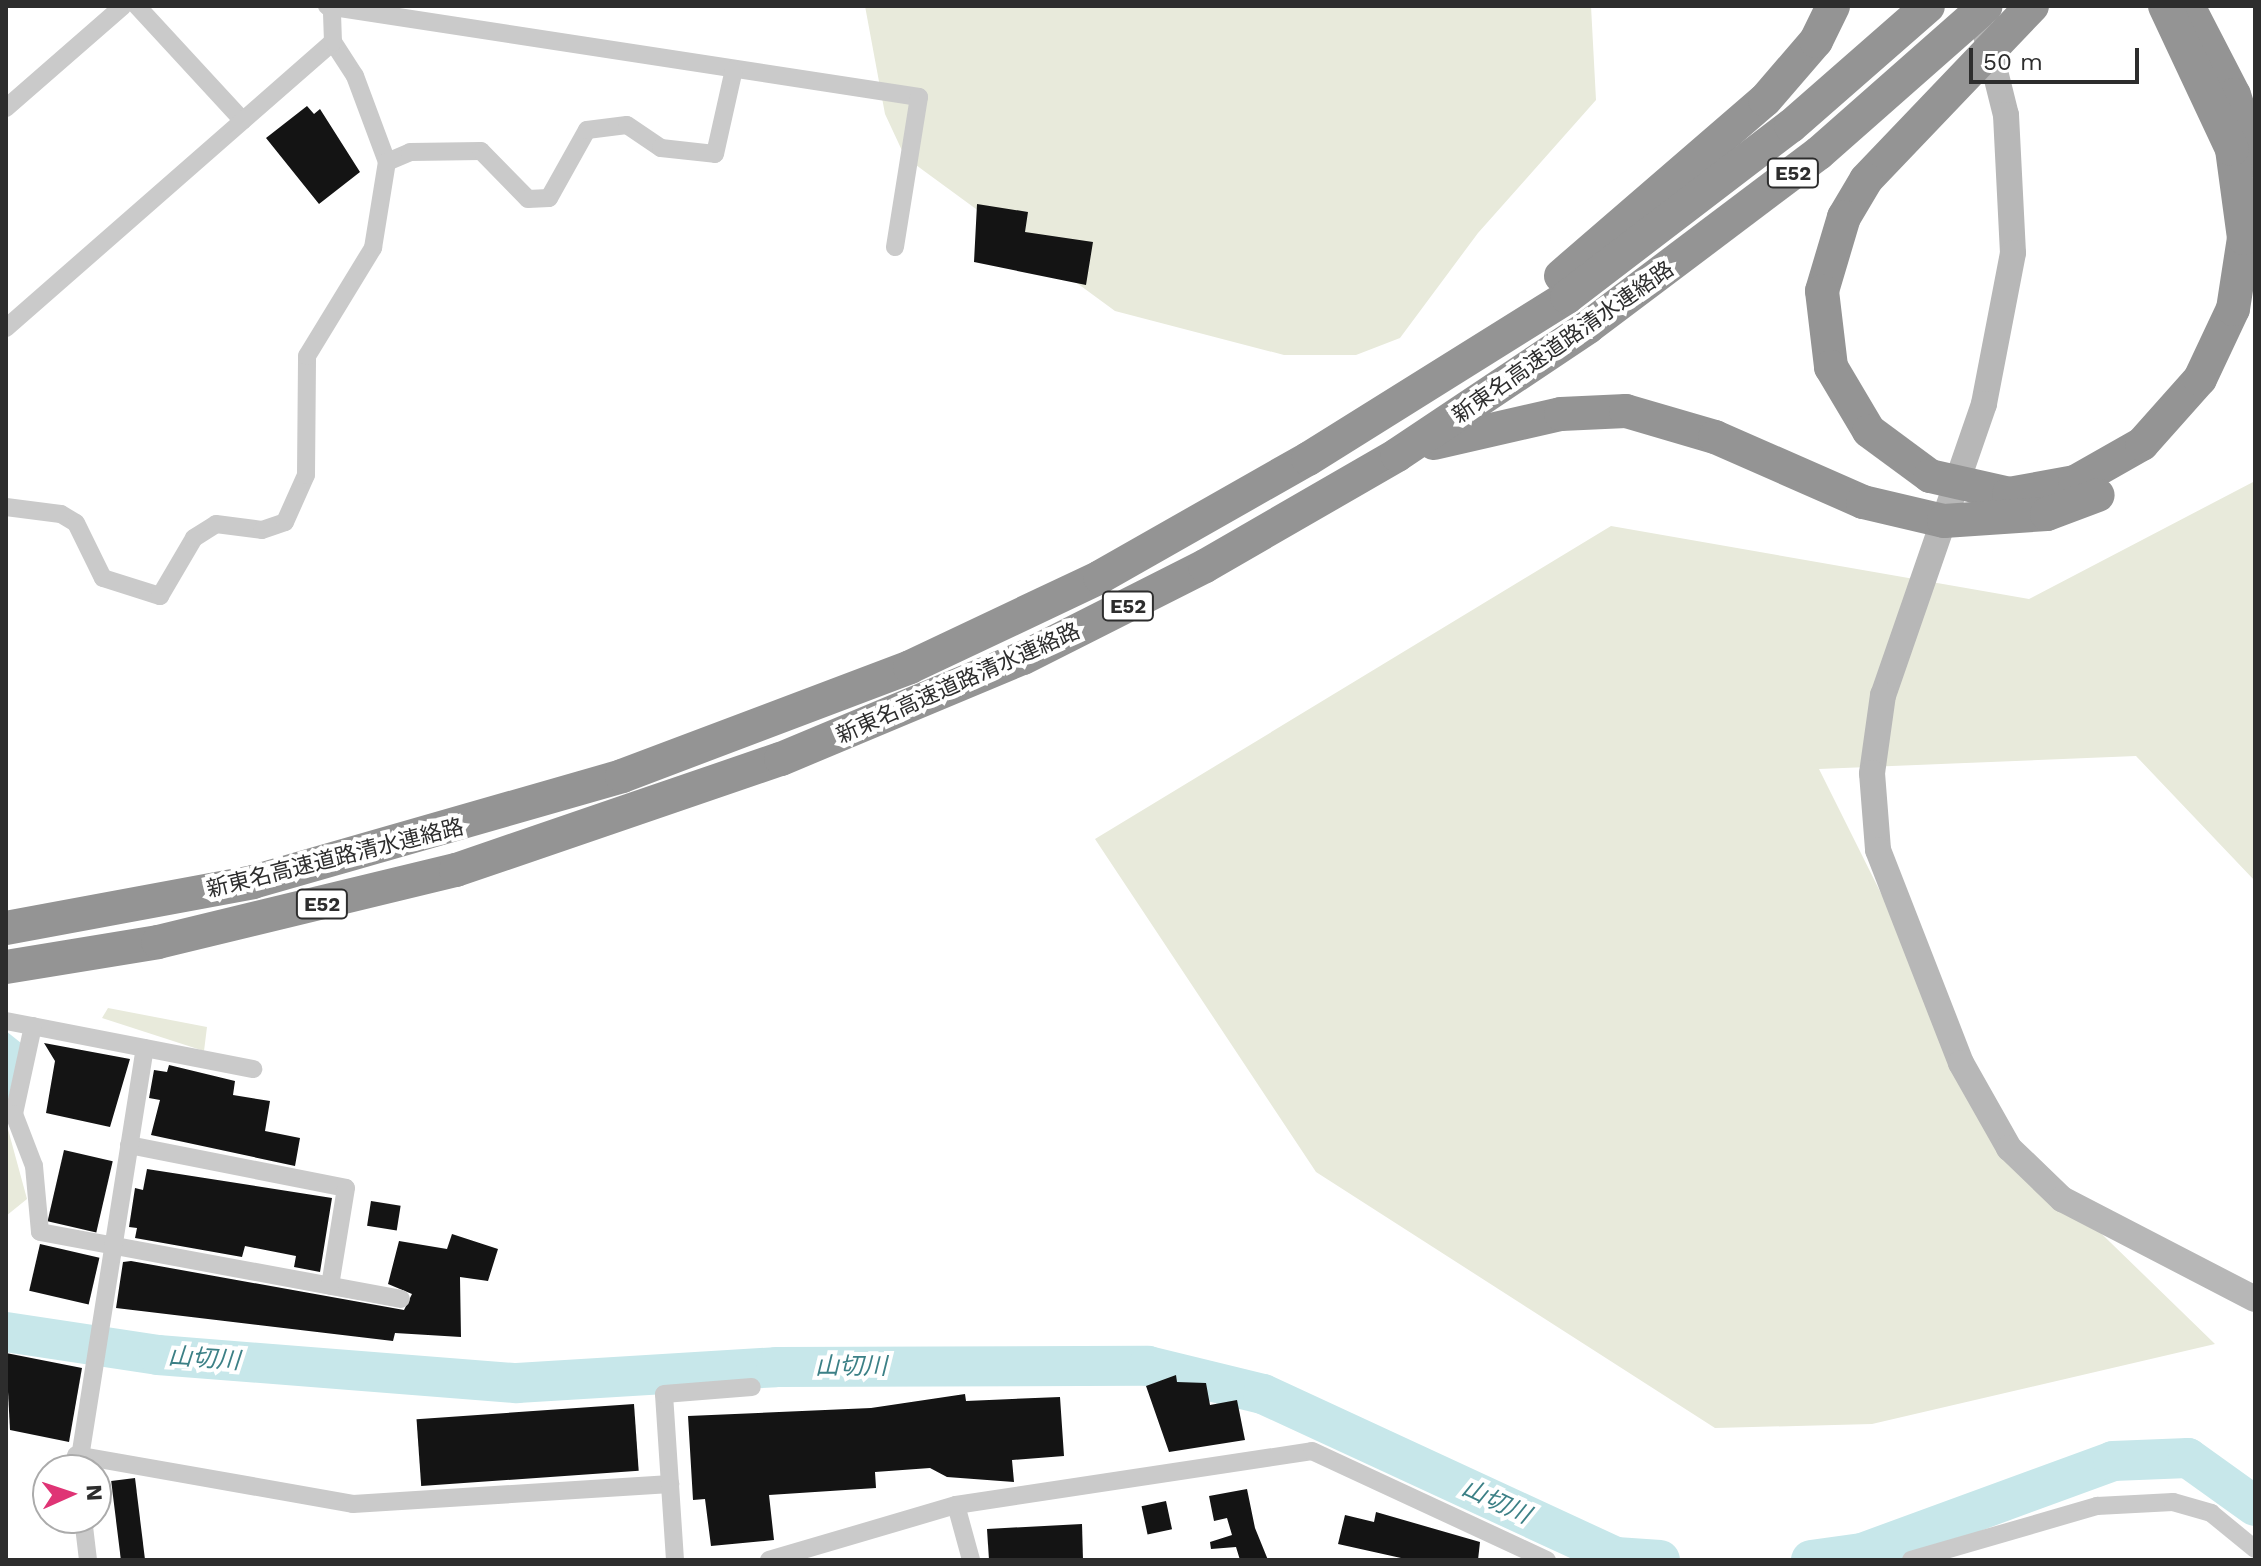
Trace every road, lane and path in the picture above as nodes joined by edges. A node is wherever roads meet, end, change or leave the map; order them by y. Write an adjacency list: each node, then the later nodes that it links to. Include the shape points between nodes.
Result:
1 (123, 6): 13 (street)
2 (137, 6): 14 (street)
3 (1833, 6): 18 (highway, via 1816,41 1765,100)
4 (1928, 6): 18 (highway, 新東名高速道路清水連絡路 / E52, via 1791,126)
5 (2023, 6): 10 (street)
6 (2032, 6): 7 (highway, bridge, via 1866,180 1844,217 1822,291 1831,367 1869,431 1930,476 2009,494 2075,482 2142,444 2200,379 2233,309 2244,238 2232,149)
7 (2165, 6)
8 (2188, 6): 15 (highway, via 2234,95)
9 (329, 9): 11 (street); 12 (street)
10 (1981, 10): 21 (highway, 新東名高速道路清水連絡路 / E52, bridge, via 1819,153 1588,327); 33 (street, via 2006,115 2013,253 1984,404 1883,695 1872,773 1878,850 1961,1063 2009,1148 2062,1199)
11 (333, 42): 14 (street); 16 (street, via 355,76)
12 (734, 69): 16 (street, via 715,154 661,148 627,125 587,130 549,198 528,199 481,151 410,152); 17 (street, via 919,97)
13 (6, 108)
14 (243, 121): 20 (street)
15 (2255, 161)
16 (387, 162): 22 (street, via 373,248 307,356 306,475 285,522 262,530 216,524 194,538 160,596 103,578 76,523 61,514)
17 (895, 247)
18 (1562, 288): 23 (highway, 新東名高速道路清水連絡路 / E52, via 1308,459 1100,577 910,667 622,776 253,882)
19 (2255, 298): 21 (highway, bridge, via 2239,350 2193,423 2130,478 2047,514 1958,522 1897,513 1681,424 1626,411 1561,414)
20 (6, 328)
21 (1397, 455): 24 (highway, 新東名高速道路清水連絡路 / E52, via 1205,566 1023,658 631,814 456,870 258,920)
22 (6, 507)
23 (6, 928)
24 (6, 967)
25 (6, 1021): 26 (street)
26 (33, 1026): 27 (street); 30 (street, via 14,1114 34,1166 40,1232)
27 (145, 1048): 28 (street); 29 (street)
28 (253, 1069)
29 (129, 1145): 30 (street); 31 (street, via 346,1188)
30 (112, 1245): 31 (street); 35 (street)
31 (330, 1286): 32 (street)
32 (401, 1299)
33 (2255, 1299)
34 (752, 1387): 37 (street, via 664,1394)
35 (78, 1454)
36 (112, 1467): 37 (street, via 353,1504)
37 (670, 1484): 42 (street)
38 (956, 1505): 43 (street); 44 (street); 45 (street, via 1312,1451)
39 (85, 1534): 41 (street)
40 (2255, 1549): 46 (street, via 2211,1513 2173,1502 2097,1506)
41 (88, 1560)
42 (675, 1560)
43 (769, 1560)
44 (971, 1560)
45 (1547, 1560)
46 (1911, 1560)

